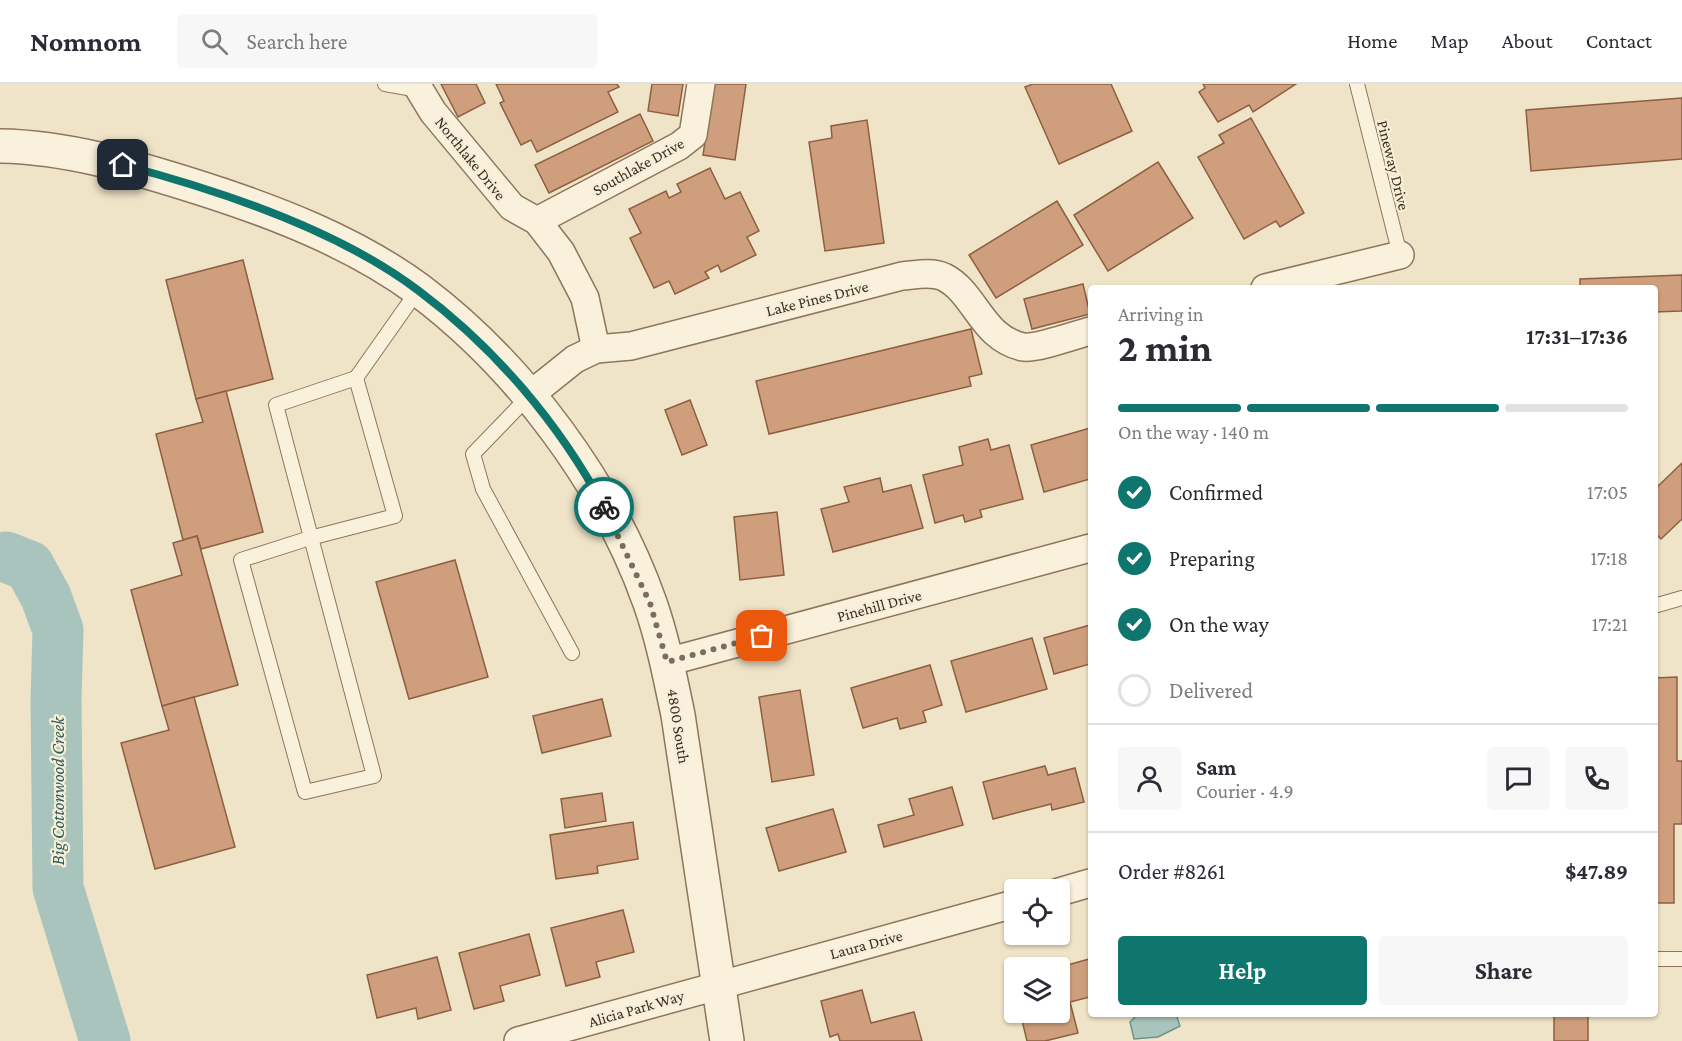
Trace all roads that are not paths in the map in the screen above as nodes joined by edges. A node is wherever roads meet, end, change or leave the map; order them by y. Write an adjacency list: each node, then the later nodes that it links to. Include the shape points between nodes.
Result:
1 (385, 84): 4 (lane)
2 (701, 84): 6 (street, Southlake Drive, via 693,135)
3 (1357, 84): 7 (lane, Pineway Drive)
4 (418, 87): 6 (street, Northlake Drive, via 433,112 512,207)
5 (0, 146): 9 (street, 4800 South, via 106,161 245,202 357,253)
6 (537, 221): 11 (street, Northlake Drive, via 575,275 585,298)
7 (1400, 255): 8 (street)
8 (1277, 285)
9 (418, 290): 12 (lane); 13 (street, 4800 South, via 476,340)
10 (1088, 331): 11 (street, Lake Pines Drive, via 1025,347 1004,340 944,277 925,273 631,346)
11 (596, 349): 13 (street, Lake Pines Drive, via 575,359)
12 (356, 378): 14 (lane, via 276,405); 14 (lane, via 395,516)
13 (530, 395): 18 (lane, via 473,454 483,489); 19 (street, 4800 South, via 600,499 626,548 650,603)
14 (310, 538): 14 (lane, via 241,560 305,792 374,776)
15 (1088, 549): 19 (street, Pinehill Drive)
16 (1682, 598): 17 (lane)
17 (1658, 605)
18 (572, 653)
19 (667, 662): 25 (street, 4800 South)
20 (1088, 884): 21 (street)
21 (1070, 889)
22 (1004, 907): 25 (street, Laura Drive)
23 (1658, 959): 24 (lane)
24 (1682, 959)
25 (718, 985): 26 (street, Alicia Park Way); 27 (street, 4800 South)
26 (518, 1041)
27 (727, 1041)

